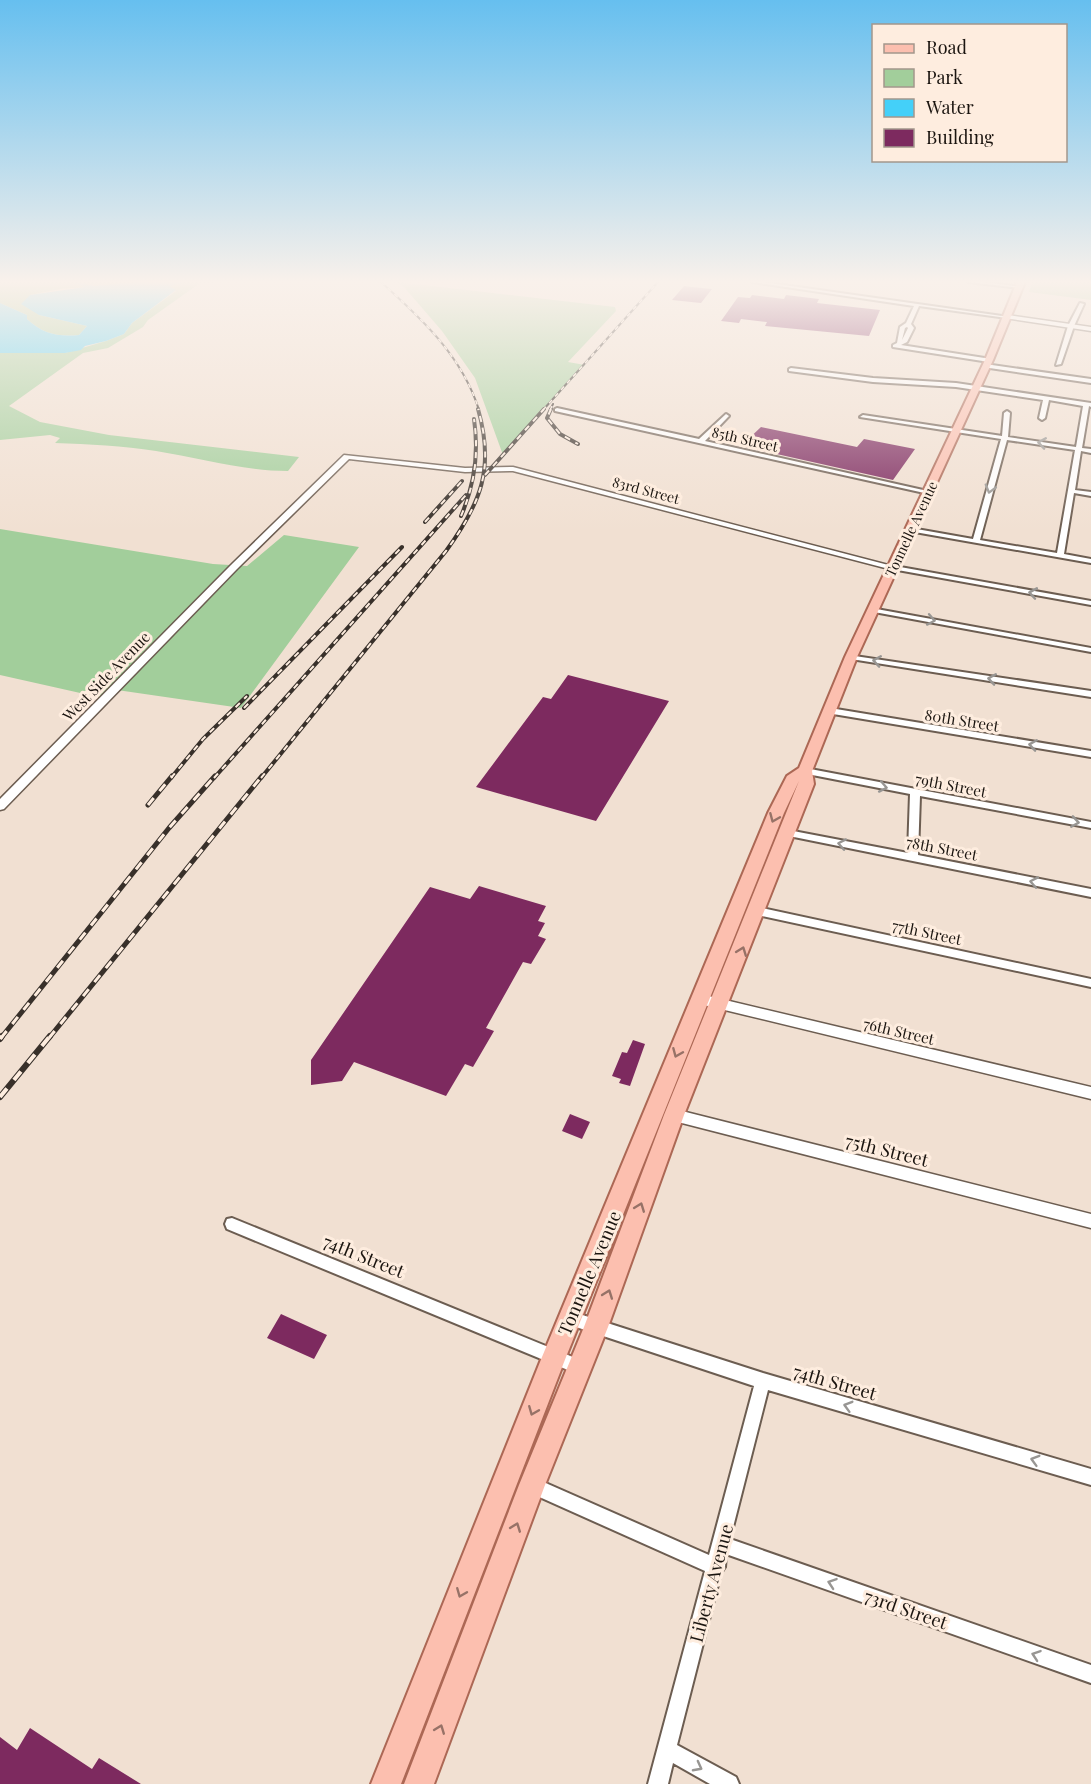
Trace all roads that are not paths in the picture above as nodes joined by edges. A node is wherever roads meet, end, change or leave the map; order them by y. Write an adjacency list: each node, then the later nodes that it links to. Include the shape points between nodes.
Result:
1 (986, 365): 5 (main road, Tonnelle Avenue)
2 (1000, 365): 4 (street)
3 (791, 370): 5 (street)
4 (1091, 381)
5 (974, 388): 6 (street); 13 (main road, Tonnelle Avenue)
6 (1046, 399): 7 (street); 12 (street)
7 (1088, 405): 16 (street)
8 (556, 410): 15 (street, 85th Street)
9 (1007, 412): 14 (street)
10 (726, 416): 15 (street)
11 (863, 417): 13 (street)
12 (1042, 418)
13 (956, 430): 14 (street); 19 (main road, Tonnelle Avenue)
14 (1005, 437): 16 (street, one-way to 14); 22 (street, one-way to 22)
15 (701, 441): 19 (street, 85th Street)
16 (1078, 449): 17 (street); 18 (street)
17 (1091, 451)
18 (1071, 491): 20 (street); 23 (street)
19 (929, 492): 21 (main road, Tonnelle Avenue)
20 (1091, 494)
21 (911, 530): 22 (street); 26 (main road, Tonnelle Avenue)
22 (975, 541): 23 (street)
23 (1060, 556): 24 (street)
24 (1091, 561)
25 (234, 567): 26 (street, 83rd Street, via 347,457 465,470 513,469); 36 (street, West Side Avenue)
26 (892, 567): 27 (street, 83rd Street, one-way to 26); 28 (main road, Tonnelle Avenue)
27 (1091, 603)
28 (874, 610): 29 (street, one-way to 29); 30 (main road, Tonnelle Avenue)
29 (1091, 650)
30 (851, 657): 31 (street, one-way to 30); 32 (main road, Tonnelle Avenue)
31 (1091, 694)
32 (830, 711): 33 (street, 80th Street, one-way to 32); 34 (main road, Tonnelle Avenue)
33 (1091, 754)
34 (805, 771): 35 (street, 79th Street, one-way to 35); 38 (main road, Tonnelle Avenue, via 807,784); 43 (main road, Tonnelle Avenue, one-way to 43, via 792,779)
35 (915, 793): 37 (street, 79th Street, one-way to 37); 39 (street)
36 (0, 806)
37 (1091, 825)
38 (788, 833): 39 (street, 78th Street, one-way to 38); 41 (main road, Tonnelle Avenue)
39 (913, 858): 40 (street, 78th Street, one-way to 39)
40 (1091, 893)
41 (757, 911): 42 (street, 77th Street); 44 (main road, Tonnelle Avenue, one-way to 41)
42 (1091, 983)
43 (700, 999): 44 (street, 76th Street); 49 (main road, Tonnelle Avenue, one-way to 49)
44 (720, 1005): 45 (street, 76th Street); 46 (main road, Tonnelle Avenue)
45 (1091, 1093)
46 (674, 1115): 47 (street, 75th Street); 50 (main road, Tonnelle Avenue, one-way to 46)
47 (1091, 1221)
48 (232, 1224): 51 (street, 74th Street)
49 (570, 1318): 50 (street, 74th Street); 51 (main road, Tonnelle Avenue)
50 (596, 1327): 52 (main road, Tonnelle Avenue); 53 (street, 74th Street)
51 (554, 1357): 52 (street, 74th Street); 60 (main road, Tonnelle Avenue, one-way to 60)
52 (580, 1367): 55 (main road, Tonnelle Avenue)
53 (763, 1381): 54 (street, 74th Street, one-way to 53); 56 (street, Liberty Avenue)
54 (1091, 1477)
55 (532, 1485): 57 (street); 61 (main road, Tonnelle Avenue, one-way to 55)
56 (722, 1544): 57 (street, Liberty Avenue); 58 (street, 73rd Street, one-way to 56)
57 (716, 1567): 59 (street, Liberty Avenue)
58 (1091, 1674)
59 (667, 1750): 62 (street, Liberty Avenue); 63 (street, one-way to 63)
60 (386, 1784)
61 (419, 1784)
62 (658, 1784)
63 (729, 1784)

